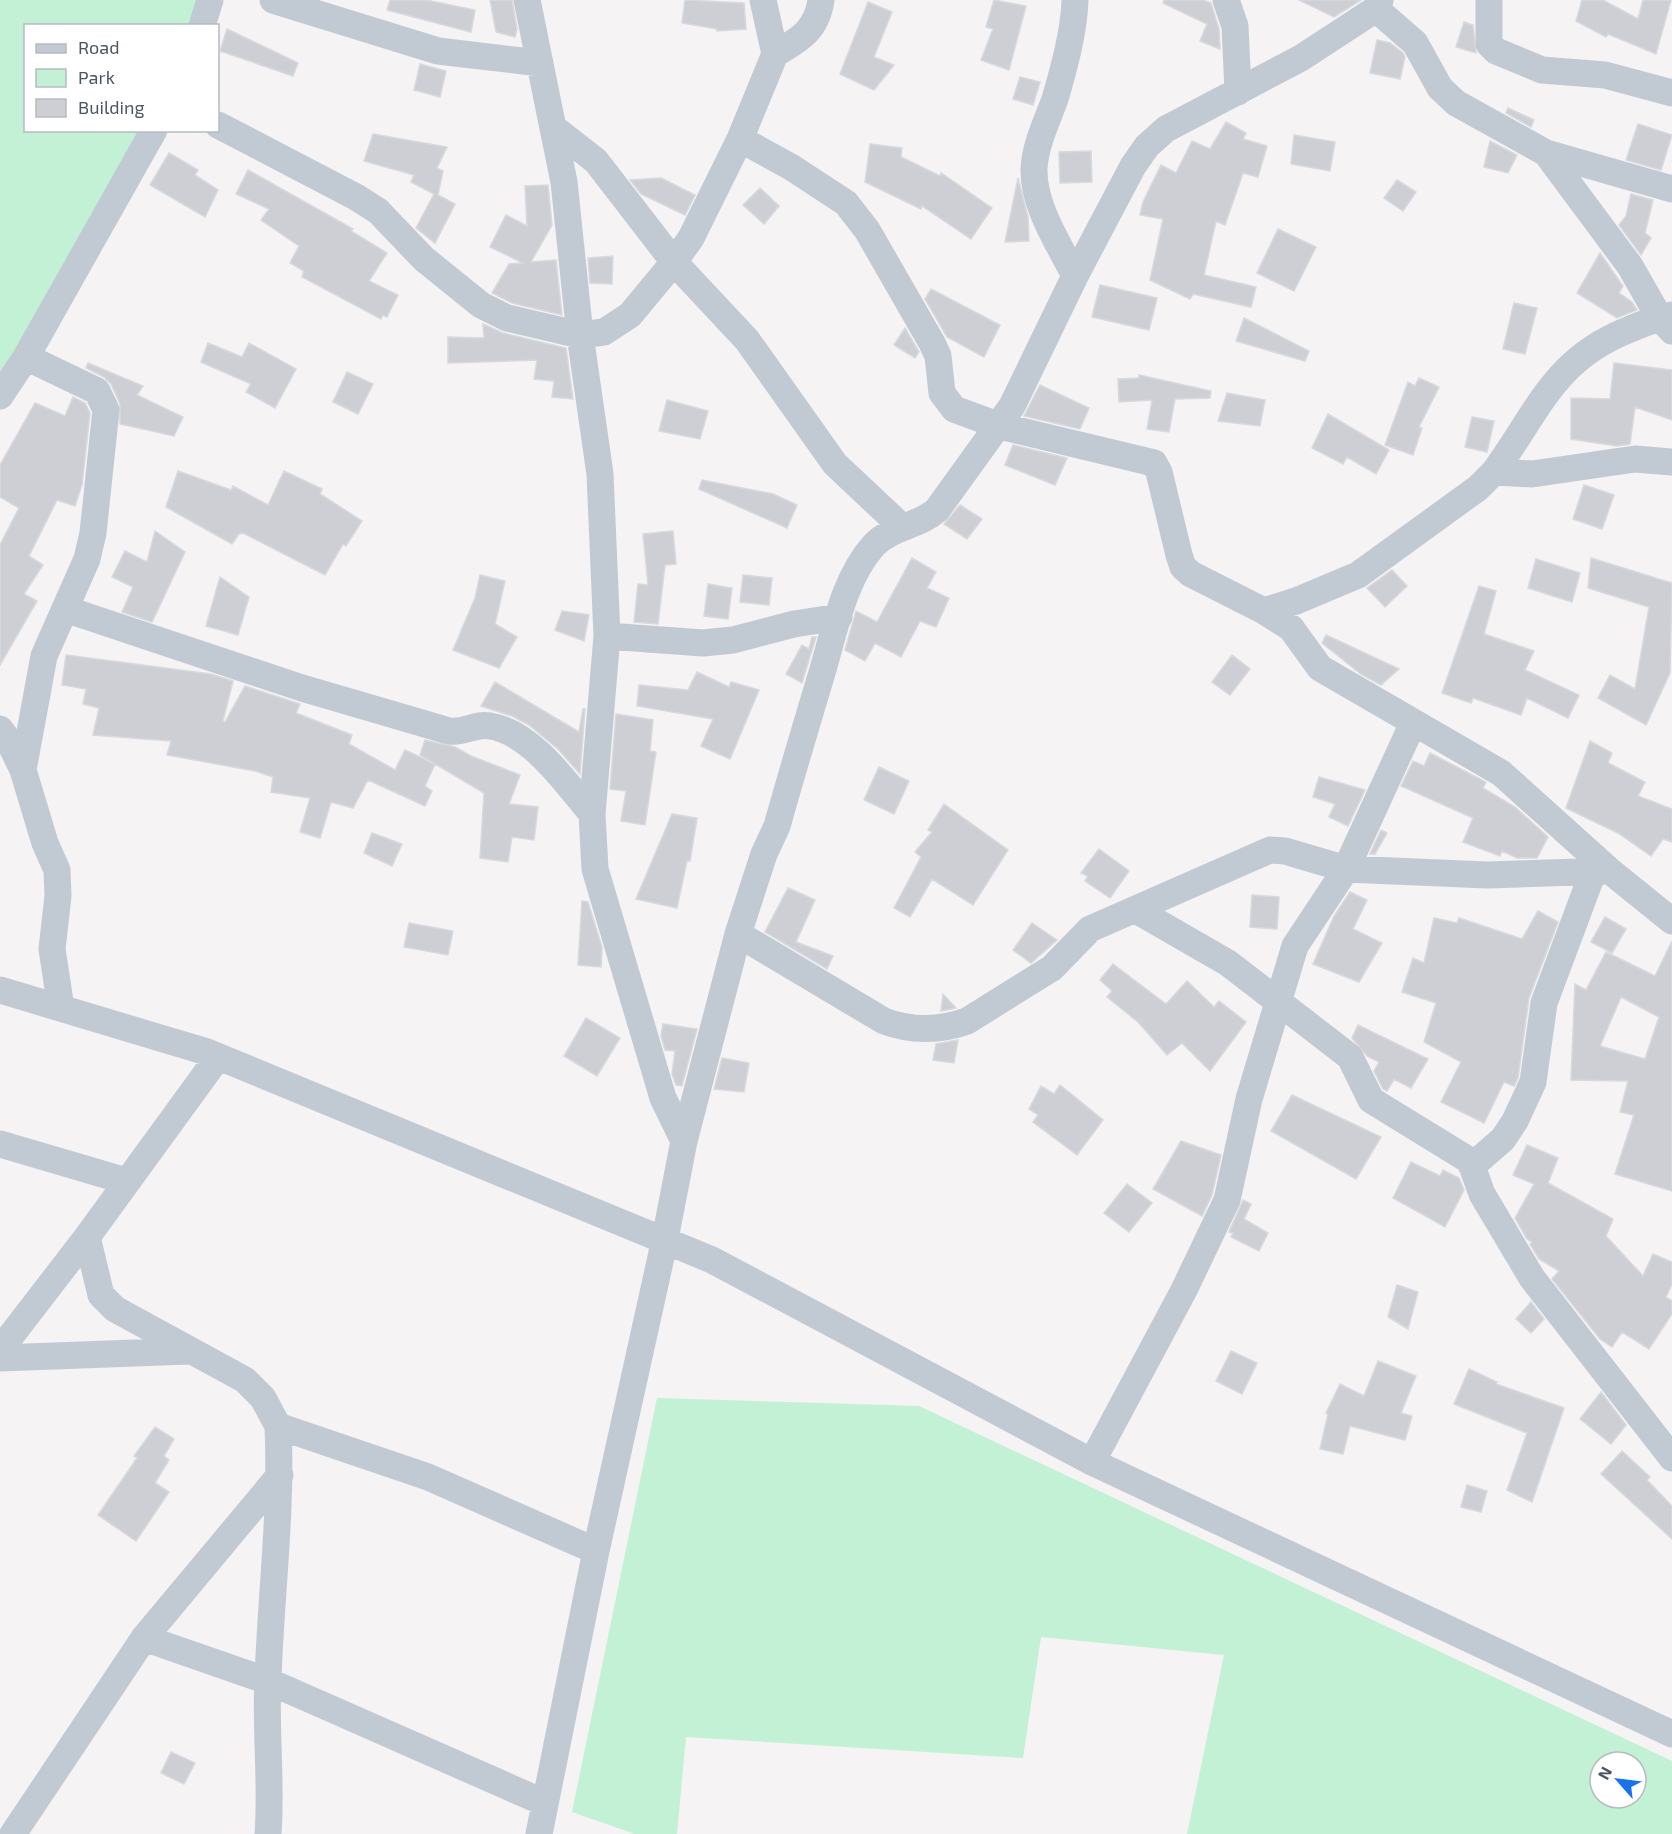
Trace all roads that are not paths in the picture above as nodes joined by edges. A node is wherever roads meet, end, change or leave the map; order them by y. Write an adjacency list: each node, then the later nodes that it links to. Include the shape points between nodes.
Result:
1 (210, 0): 10 (street)
2 (273, 0): 12 (street, via 438,51)
3 (527, 0): 12 (street)
4 (763, 0): 11 (street)
5 (821, 0): 11 (street, via 813,26)
6 (1075, 0): 22 (street, via 1060,79 1034,169 1046,215)
7 (1226, 0): 13 (street, via 1235,26)
8 (1489, 0): 14 (street, via 1489,44 1496,51 1542,70 1605,75)
9 (1378, 5): 13 (street, via 1301,58); 19 (street, via 1415,43 1440,88 1456,103)
10 (203, 24)
11 (776, 54): 18 (street)
12 (540, 63): 16 (street)
13 (1238, 92): 22 (street, via 1166,129 1147,146)
14 (1672, 93)
15 (219, 126): 24 (street, via 356,196 378,211 424,259 481,304 507,318)
16 (555, 129): 21 (street, via 596,161); 24 (street)
17 (153, 132): 25 (street)
18 (740, 139): 21 (street, via 691,238); 27 (street, via 846,203 867,230 929,337 938,356 942,393 947,403)
19 (1546, 153): 20 (street); 23 (street)
20 (1672, 189)
21 (674, 262): 24 (street, via 619,324 604,332); 30 (street, via 747,340 834,464)
22 (1075, 276): 27 (street)
23 (1668, 321): 29 (street, via 1606,339 1583,353 1544,396)
24 (580, 335): 34 (street, via 600,474)
25 (26, 357): 26 (street); 31 (street, via 98,391 106,410 93,533 87,559)
26 (0, 396)
27 (1000, 426): 30 (street, via 937,510); 32 (street, via 1154,463 1183,567 1202,582)
28 (1672, 462): 29 (street, via 1635,459 1532,474)
29 (1494, 472): 32 (street, via 1478,488 1358,575)
30 (902, 527): 33 (street, via 876,543 862,559)
31 (65, 609): 37 (street, via 44,656); 38 (street, via 302,688 449,730 497,728 537,752)
32 (1264, 611): 35 (street, via 1291,628 1320,668)
33 (839, 617): 34 (street, via 703,643); 43 (street, via 777,826)
34 (607, 636): 38 (street)
35 (1413, 723): 39 (street); 40 (street, via 1501,774)
36 (0, 729): 37 (street)
37 (23, 770): 46 (street, via 57,870 52,949)
38 (592, 814): 48 (street, via 600,889 663,1098)
39 (1346, 869): 40 (street, via 1487,875); 41 (street, via 1270,849); 45 (street, via 1295,946)
40 (1602, 871): 42 (street); 50 (street, via 1544,1004 1537,1066 1526,1099 1503,1139)
41 (1136, 910): 43 (street, via 1090,929 1052,968 967,1022 920,1028 901,1028 884,1022); 45 (street, via 1212,953)
42 (1672, 921)
43 (738, 934): 48 (street)
44 (0, 990): 46 (street)
45 (1278, 1004): 50 (street, via 1350,1057 1371,1100); 59 (street, via 1249,1099 1227,1200)
46 (61, 1008): 47 (street)
47 (218, 1057): 51 (street); 53 (street)
48 (684, 1141): 53 (street)
49 (0, 1144): 51 (street)
50 (1472, 1166): 58 (street, via 1482,1194 1537,1285)
51 (126, 1181): 52 (street)
52 (87, 1237): 54 (street); 55 (street, via 101,1295 115,1309)
53 (665, 1239): 59 (street, via 743,1276); 61 (street)
54 (0, 1350)
55 (190, 1351): 56 (street); 57 (street, via 245,1380 263,1398)
56 (0, 1359)
57 (278, 1426): 60 (street); 61 (street, via 428,1477)
58 (1672, 1458)
59 (1092, 1462): 64 (street)
60 (280, 1476): 62 (street); 63 (street)
61 (596, 1551): 65 (street)
62 (144, 1638): 63 (street); 66 (street)
63 (268, 1681): 65 (street); 67 (street)
64 (1672, 1734)
65 (545, 1803): 68 (street)
66 (13, 1834)
67 (268, 1834)
68 (539, 1834)

